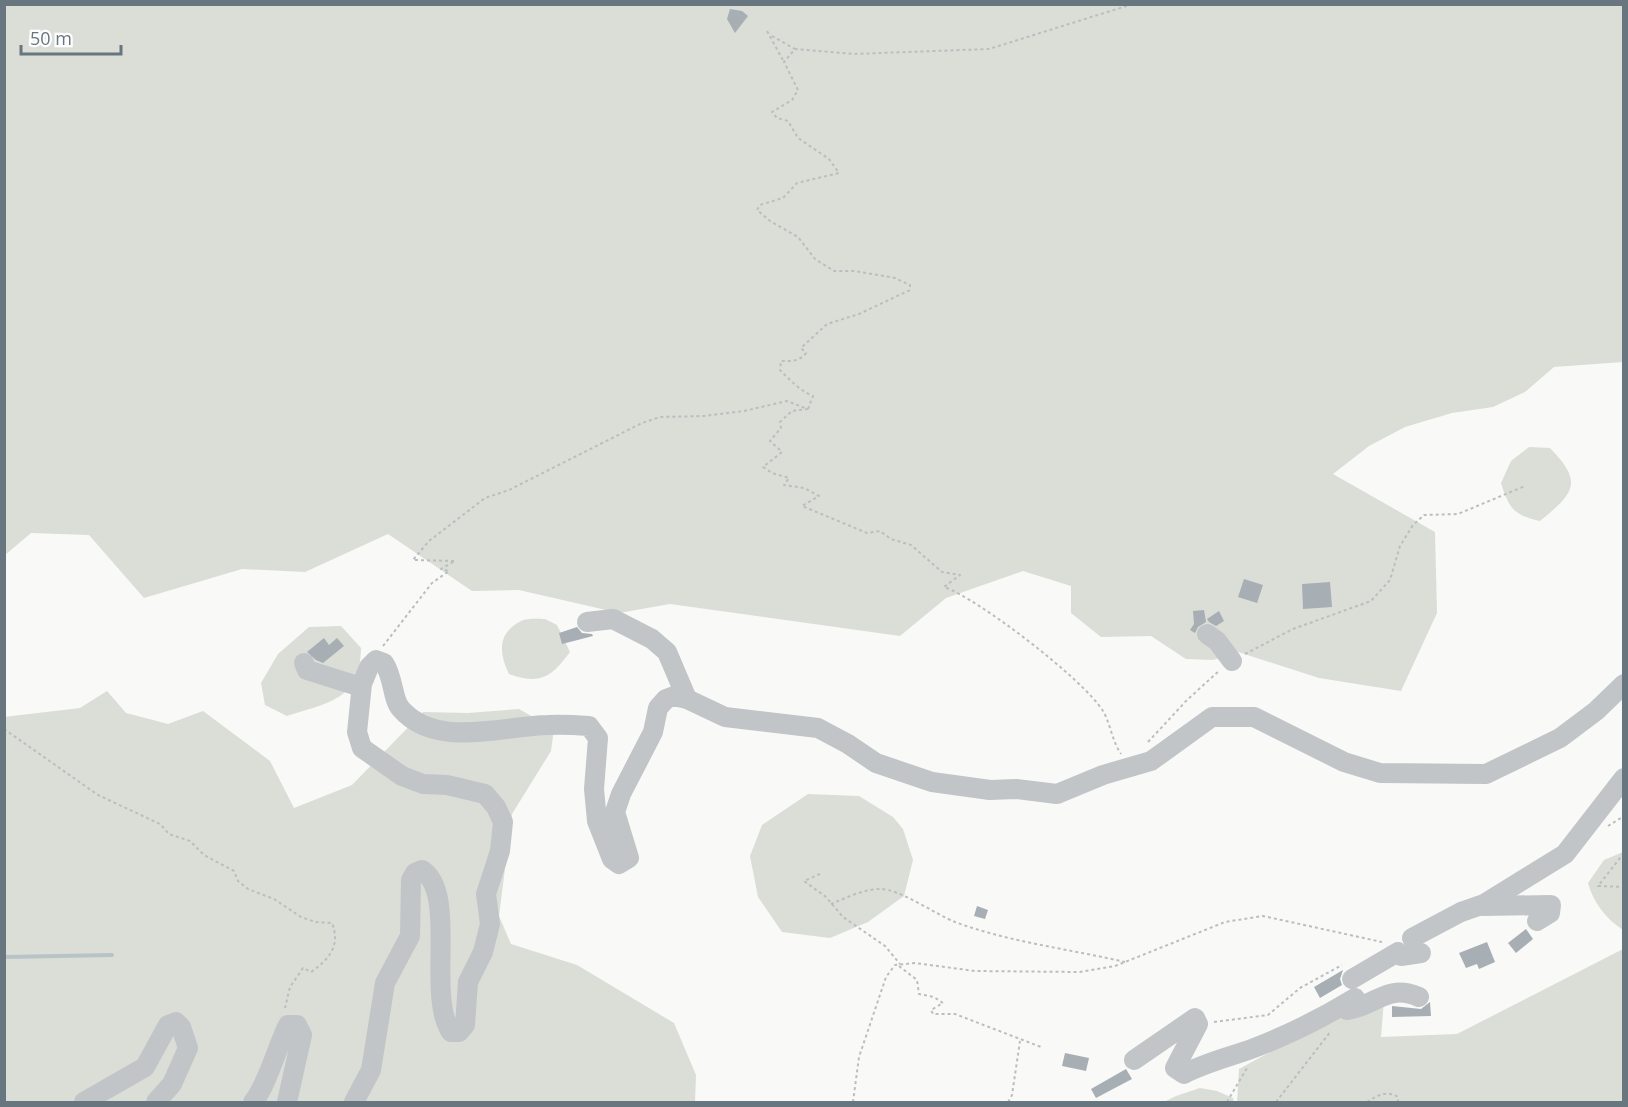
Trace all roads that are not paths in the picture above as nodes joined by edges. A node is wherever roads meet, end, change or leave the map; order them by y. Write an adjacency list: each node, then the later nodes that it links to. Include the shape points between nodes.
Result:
1 (587, 622): 7 (street, via 613,619 652,639 667,652)
2 (1207, 634): 3 (street)
3 (1232, 661)
4 (304, 663): 6 (street, via 307,670)
5 (1623, 684): 7 (street, via 1560,738 1486,774 1380,773 1344,762 1254,717 1212,717 1151,760 1057,794 932,782 876,763 818,729 725,717)
6 (361, 687): 7 (street, via 369,667 376,660 384,663 392,675 396,702 417,723 436,730 468,732 547,724 589,726 598,738 594,789 597,821 612,859 620,864 629,858 615,812 621,794 653,732 658,708 674,696); 18 (street, via 357,732 362,748 402,776 423,784 485,794 503,822 500,851 486,894 490,924 483,952 468,982 465,1025 459,1032 451,1032 444,1022 439,976 440,914 431,879 422,870 411,880 410,936 385,983 371,1070)
7 (687, 699)
8 (1623, 778): 9 (street, via 1565,854)
9 (1480, 906): 10 (street, via 1551,905 1550,913); 11 (street, via 1461,912)
10 (1537, 921)
11 (1349, 988): 12 (street, via 1355,1009 1382,995 1404,990); 13 (street, via 1254,1048 1208,1061 1185,1074 1175,1068 1198,1024 1195,1018)
12 (1419, 997)
13 (1134, 1060)
14 (84, 1102): 15 (street, via 145,1067 168,1025 176,1022 188,1048 172,1084)
15 (156, 1102)
16 (253, 1102): 17 (street, via 262,1092 288,1025 297,1024 302,1035)
17 (287, 1102)
18 (354, 1102)

